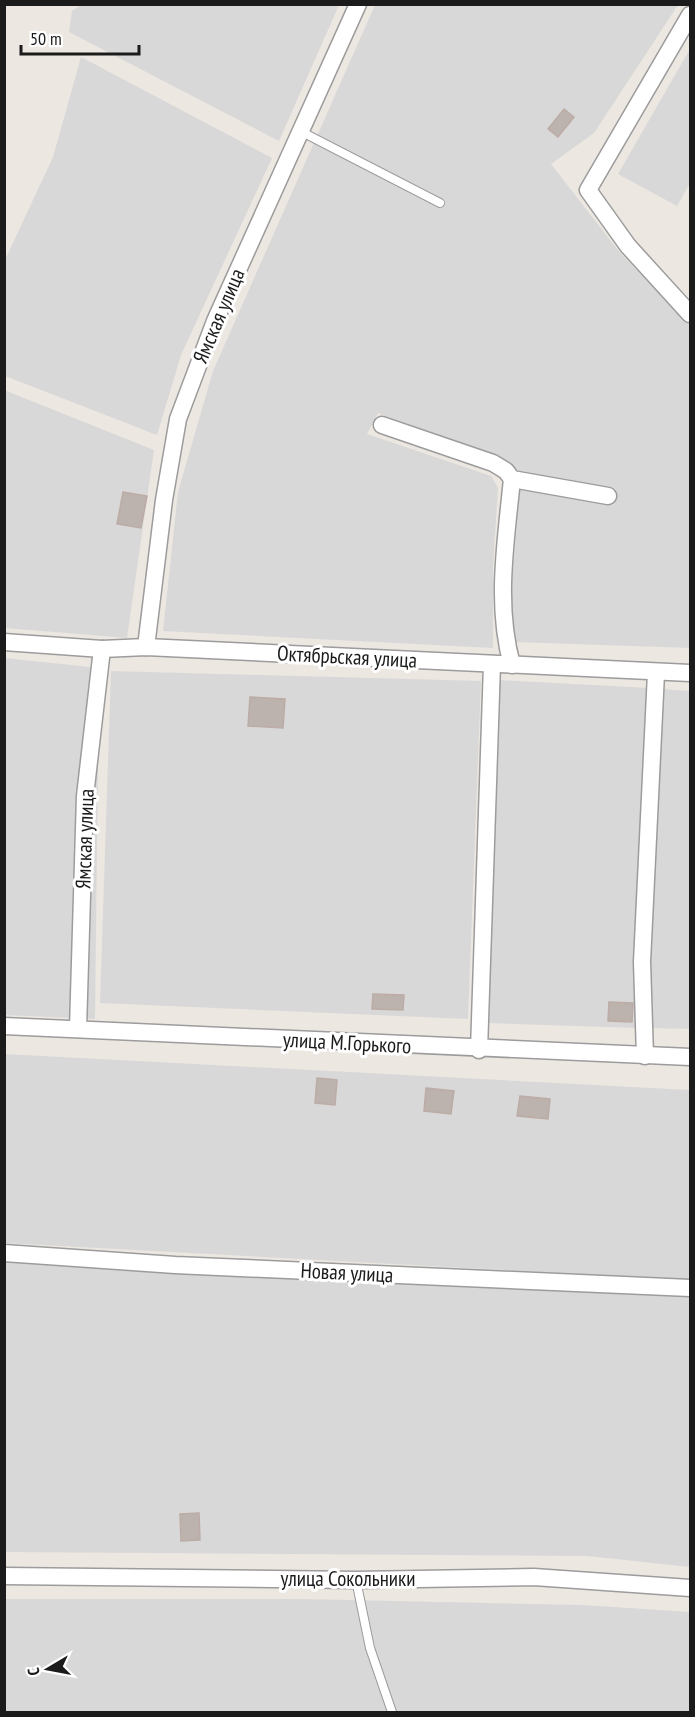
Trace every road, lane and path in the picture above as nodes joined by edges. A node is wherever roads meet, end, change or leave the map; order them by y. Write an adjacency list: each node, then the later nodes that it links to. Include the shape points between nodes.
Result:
1 (358, 4): 3 (street, Ямская улица)
2 (690, 15): 5 (street, via 588,190 628,246)
3 (303, 132): 4 (lane); 10 (street, Ямская улица, via 215,321 177,419)
4 (440, 203)
5 (690, 314)
6 (382, 425): 7 (street, via 493,463)
7 (512, 479): 8 (street); 13 (street, via 502,607)
8 (608, 496)
9 (4, 642): 11 (street, Октябрьская улица)
10 (146, 647): 11 (street, Октябрьская улица); 12 (street, Октябрьская улица)
11 (102, 649): 17 (street, Ямская улица, via 85,796)
12 (492, 664): 13 (street, Октябрьская улица); 18 (street)
13 (512, 665): 14 (street, Октябрьская улица)
14 (656, 673): 15 (street, Октябрьская улица); 19 (street, via 643,939)
15 (690, 673)
16 (4, 1026): 17 (street, улица М.Горького)
17 (78, 1029): 18 (street, улица М.Горького)
18 (479, 1050): 19 (street, улица М.Горького)
19 (645, 1056): 20 (street, улица М.Горького)
20 (690, 1057)
21 (4, 1252): 22 (street, Новая улица, via 175,1265)
22 (690, 1288)
23 (4, 1576): 24 (street, улица Сокольники)
24 (356, 1580): 25 (street, улица Сокольники, via 534,1577); 26 (lane, via 370,1648)
25 (690, 1588)
26 (392, 1713)

